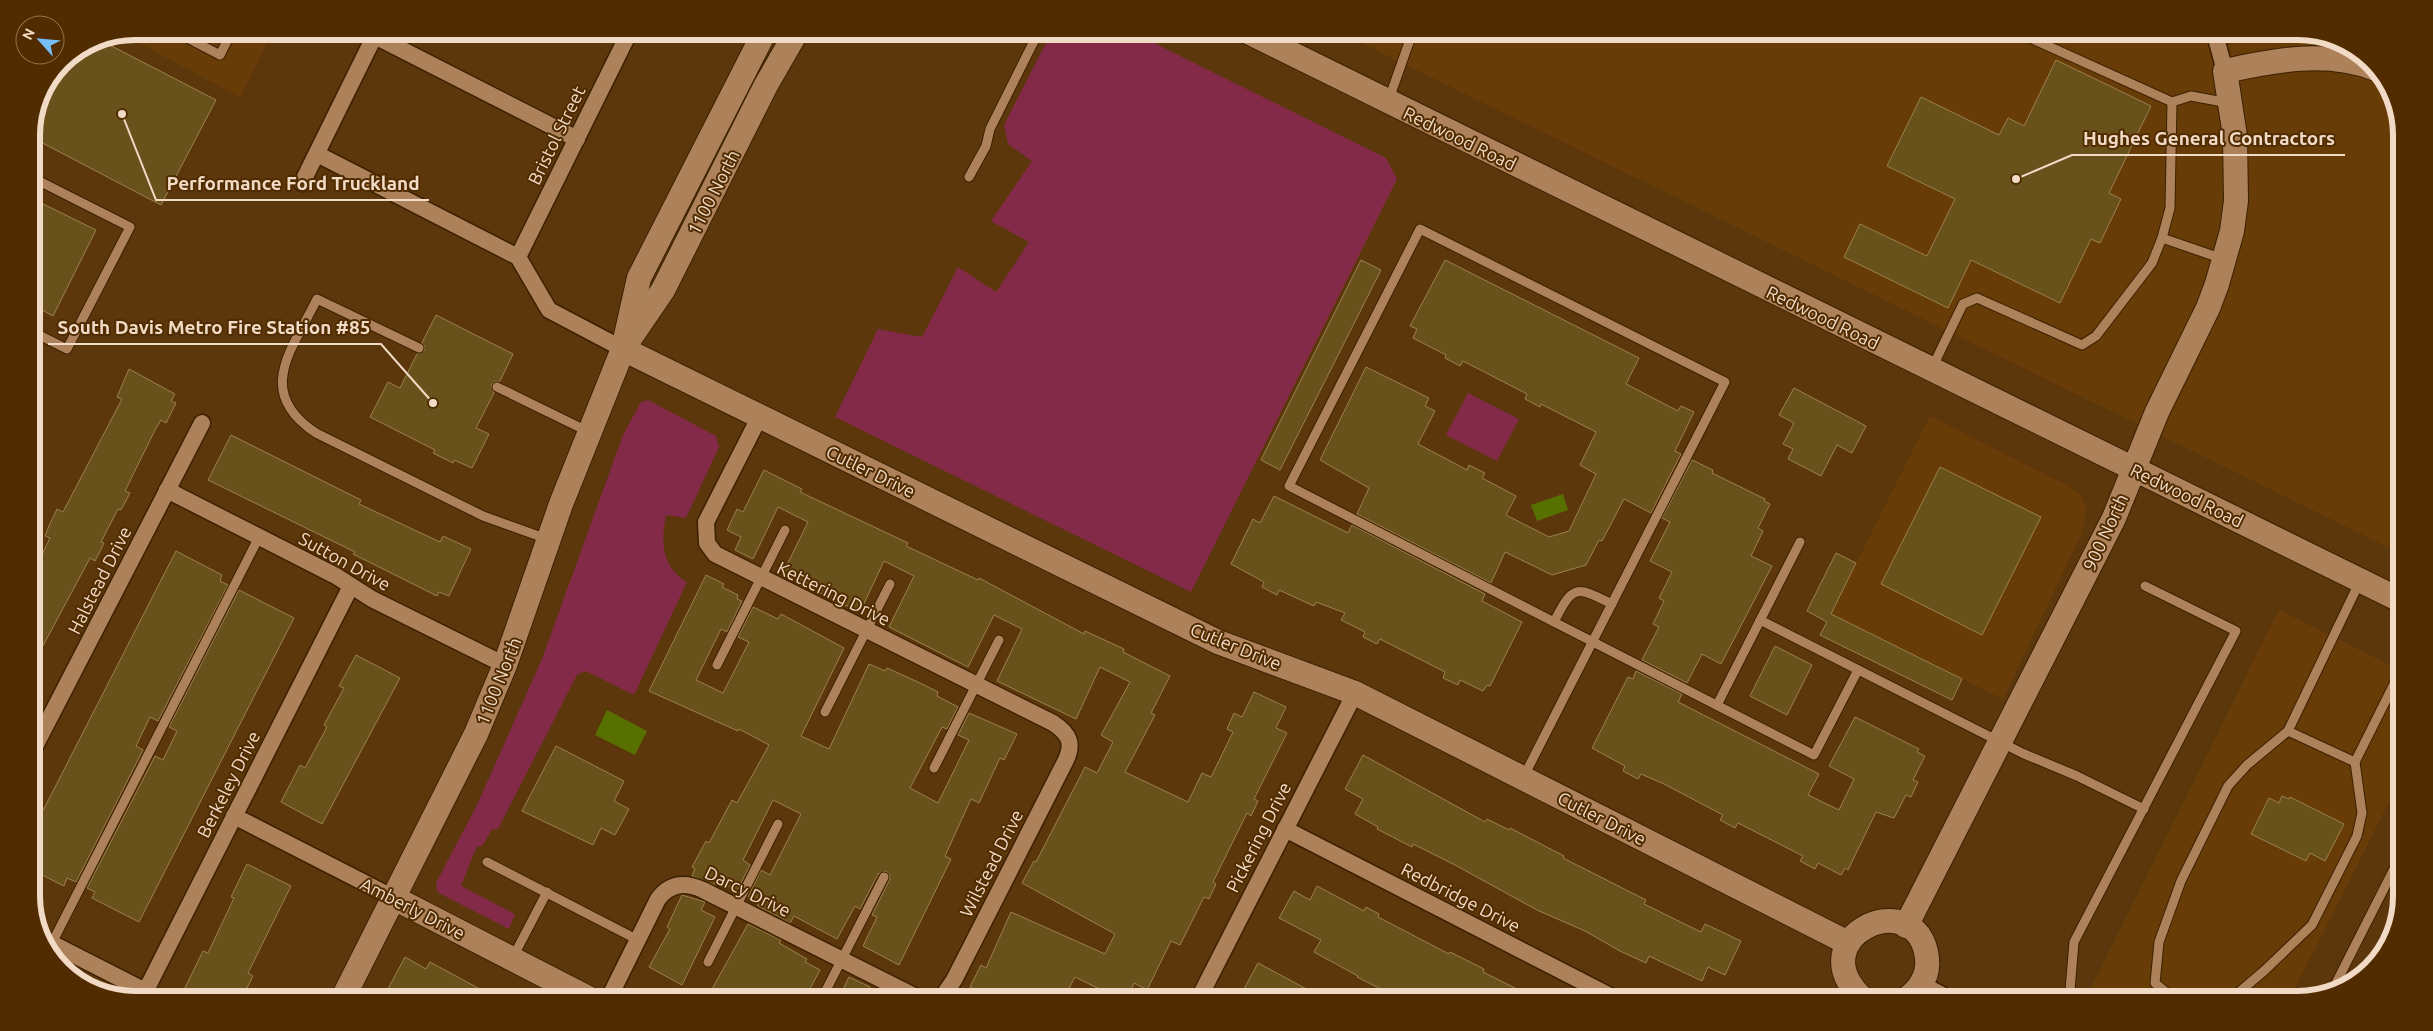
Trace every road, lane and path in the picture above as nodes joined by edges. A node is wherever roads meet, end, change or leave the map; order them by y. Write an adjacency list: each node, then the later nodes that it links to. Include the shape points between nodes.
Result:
1 (191, 40): 2 (lane, via 220,55)
2 (228, 40)
3 (373, 40): 19 (street)
4 (388, 40): 18 (street)
5 (625, 40): 18 (street, Bristol Street)
6 (760, 40): 28 (street, 1100 North, via 639,278)
7 (792, 40): 28 (street, 1100 North, via 663,290)
8 (1034, 40): 20 (lane)
9 (1264, 40): 15 (street, Redwood Road)
10 (1410, 40): 15 (lane)
11 (2034, 40): 16 (lane)
12 (2217, 40): 14 (street, 900 North)
13 (2361, 64): 14 (street, via 2304,58)
14 (2226, 72): 17 (street, 900 North)
15 (1388, 102): 29 (street, Redwood Road)
16 (2172, 102): 17 (lane, via 2191,96); 23 (lane, via 2170,208)
17 (2231, 103): 25 (street, 900 North, via 2236,201)
18 (576, 138): 24 (street, Bristol Street)
19 (316, 154): 22 (street); 24 (street)
20 (969, 177)
21 (40, 181): 26 (lane, via 130,227 67,349)
22 (302, 183)
23 (2162, 238): 25 (lane); 29 (lane, via 2152,262 2096,336 2082,345 1977,298 1963,304)
24 (518, 257): 28 (street, via 549,310)
25 (2225, 260): 34 (street, 900 North, via 2208,308)
26 (40, 335)
27 (419, 348): 38 (lane, via 317,299 282,373 285,403 293,415 316,433 483,516)
28 (623, 349): 31 (street, Cutler Drive); 33 (street, 1100 North)
29 (1931, 370): 34 (street, Redwood Road)
30 (497, 387): 33 (lane)
31 (760, 416): 40 (street, Kettering Drive, via 705,529 707,543 715,554); 57 (street, Cutler Drive, via 1218,642)
32 (202, 423): 35 (street, Halstead Drive)
33 (590, 433): 38 (street, 1100 North)
34 (2134, 469): 41 (street, Redwood Road); 63 (street, 900 North, via 2114,518)
35 (167, 490): 37 (street, Sutton Drive); 61 (street, Halstead Drive)
36 (785, 530): 40 (lane)
37 (260, 537): 43 (street, Sutton Drive); 78 (lane)
38 (549, 540): 52 (street, 1100 North)
39 (1800, 542): 47 (lane)
40 (761, 579): 49 (street, Kettering Drive); 53 (lane)
41 (2360, 580): 45 (street, Redwood Road); 60 (lane)
42 (890, 584): 49 (lane)
43 (352, 586): 52 (street, Sutton Drive); 68 (street, Berkeley Drive)
44 (2145, 586): 67 (lane, via 2236,631)
45 (2393, 596)
46 (1612, 604): 48 (lane, via 1588,592 1578,591 1566,599); 48 (lane, via 1725,382 1420,229 1289,486); 51 (lane)
47 (1760, 620): 54 (lane); 58 (lane)
48 (1554, 622): 51 (lane)
49 (867, 631): 55 (street, Kettering Drive); 59 (lane)
50 (999, 640): 55 (lane)
51 (1592, 642): 58 (lane); 66 (lane)
52 (505, 665): 75 (street, 1100 North, via 476,734)
53 (717, 665)
54 (1858, 670): 58 (lane, via 1814,755); 63 (lane)
55 (976, 685): 62 (street, Kettering Drive, via 1053,723); 65 (lane)
56 (2393, 686): 64 (lane)
57 (1354, 693): 66 (street, Cutler Drive); 70 (street, Pickering Drive)
58 (1717, 705)
59 (825, 712)
60 (2288, 731): 64 (lane); 99 (lane, via 2228,786 2181,881 2159,942 2155,983)
61 (40, 738)
62 (1070, 740): 93 (street, Wilstead Drive, via 1069,755)
63 (2000, 742): 67 (lane); 77 (street, 900 North)
64 (2355, 762): 100 (lane, via 2362,813 2357,836 2312,925)
65 (934, 768)
66 (1523, 778): 80 (street, Cutler Drive)
67 (2144, 809): 98 (lane, via 2074,942)
68 (234, 816): 75 (street, Amberly Drive); 87 (street, Berkeley Drive)
69 (778, 824): 76 (lane)
70 (1285, 829): 94 (street, Pickering Drive); 95 (street, Redbridge Drive)
71 (487, 862): 74 (lane)
72 (2393, 871): 85 (lane)
73 (884, 878): 83 (lane)
74 (547, 892): 79 (lane); 82 (lane)
75 (394, 898): 82 (street, Amberly Drive); 88 (street, 1100 North)
76 (736, 907): 79 (street, Darcy Drive, via 695,886 686,884 670,888 658,899); 83 (street, Darcy Drive); 84 (lane)
77 (1906, 926): 80 (street, via 1890,921 1873,922 1859,930); 97 (street, via 1915,932 1926,952 1927,964)
78 (51, 939)
79 (638, 940): 90 (street, Darcy Drive)
80 (1848, 943): 96 (street, via 1843,964 1849,984)
81 (54, 945): 86 (street)
82 (512, 959): 89 (street, Amberly Drive)
83 (840, 960): 91 (lane); 92 (street, Darcy Drive)
84 (708, 962)
85 (2336, 983)
86 (136, 991)
87 (145, 991)
88 (347, 991)
89 (574, 991)
90 (612, 991)
91 (825, 991)
92 (904, 991)
93 (947, 991)
94 (1203, 991)
95 (1600, 991)
96 (1856, 991)
97 (1914, 991)
98 (2070, 991)
99 (2164, 991)
100 (2240, 991)

